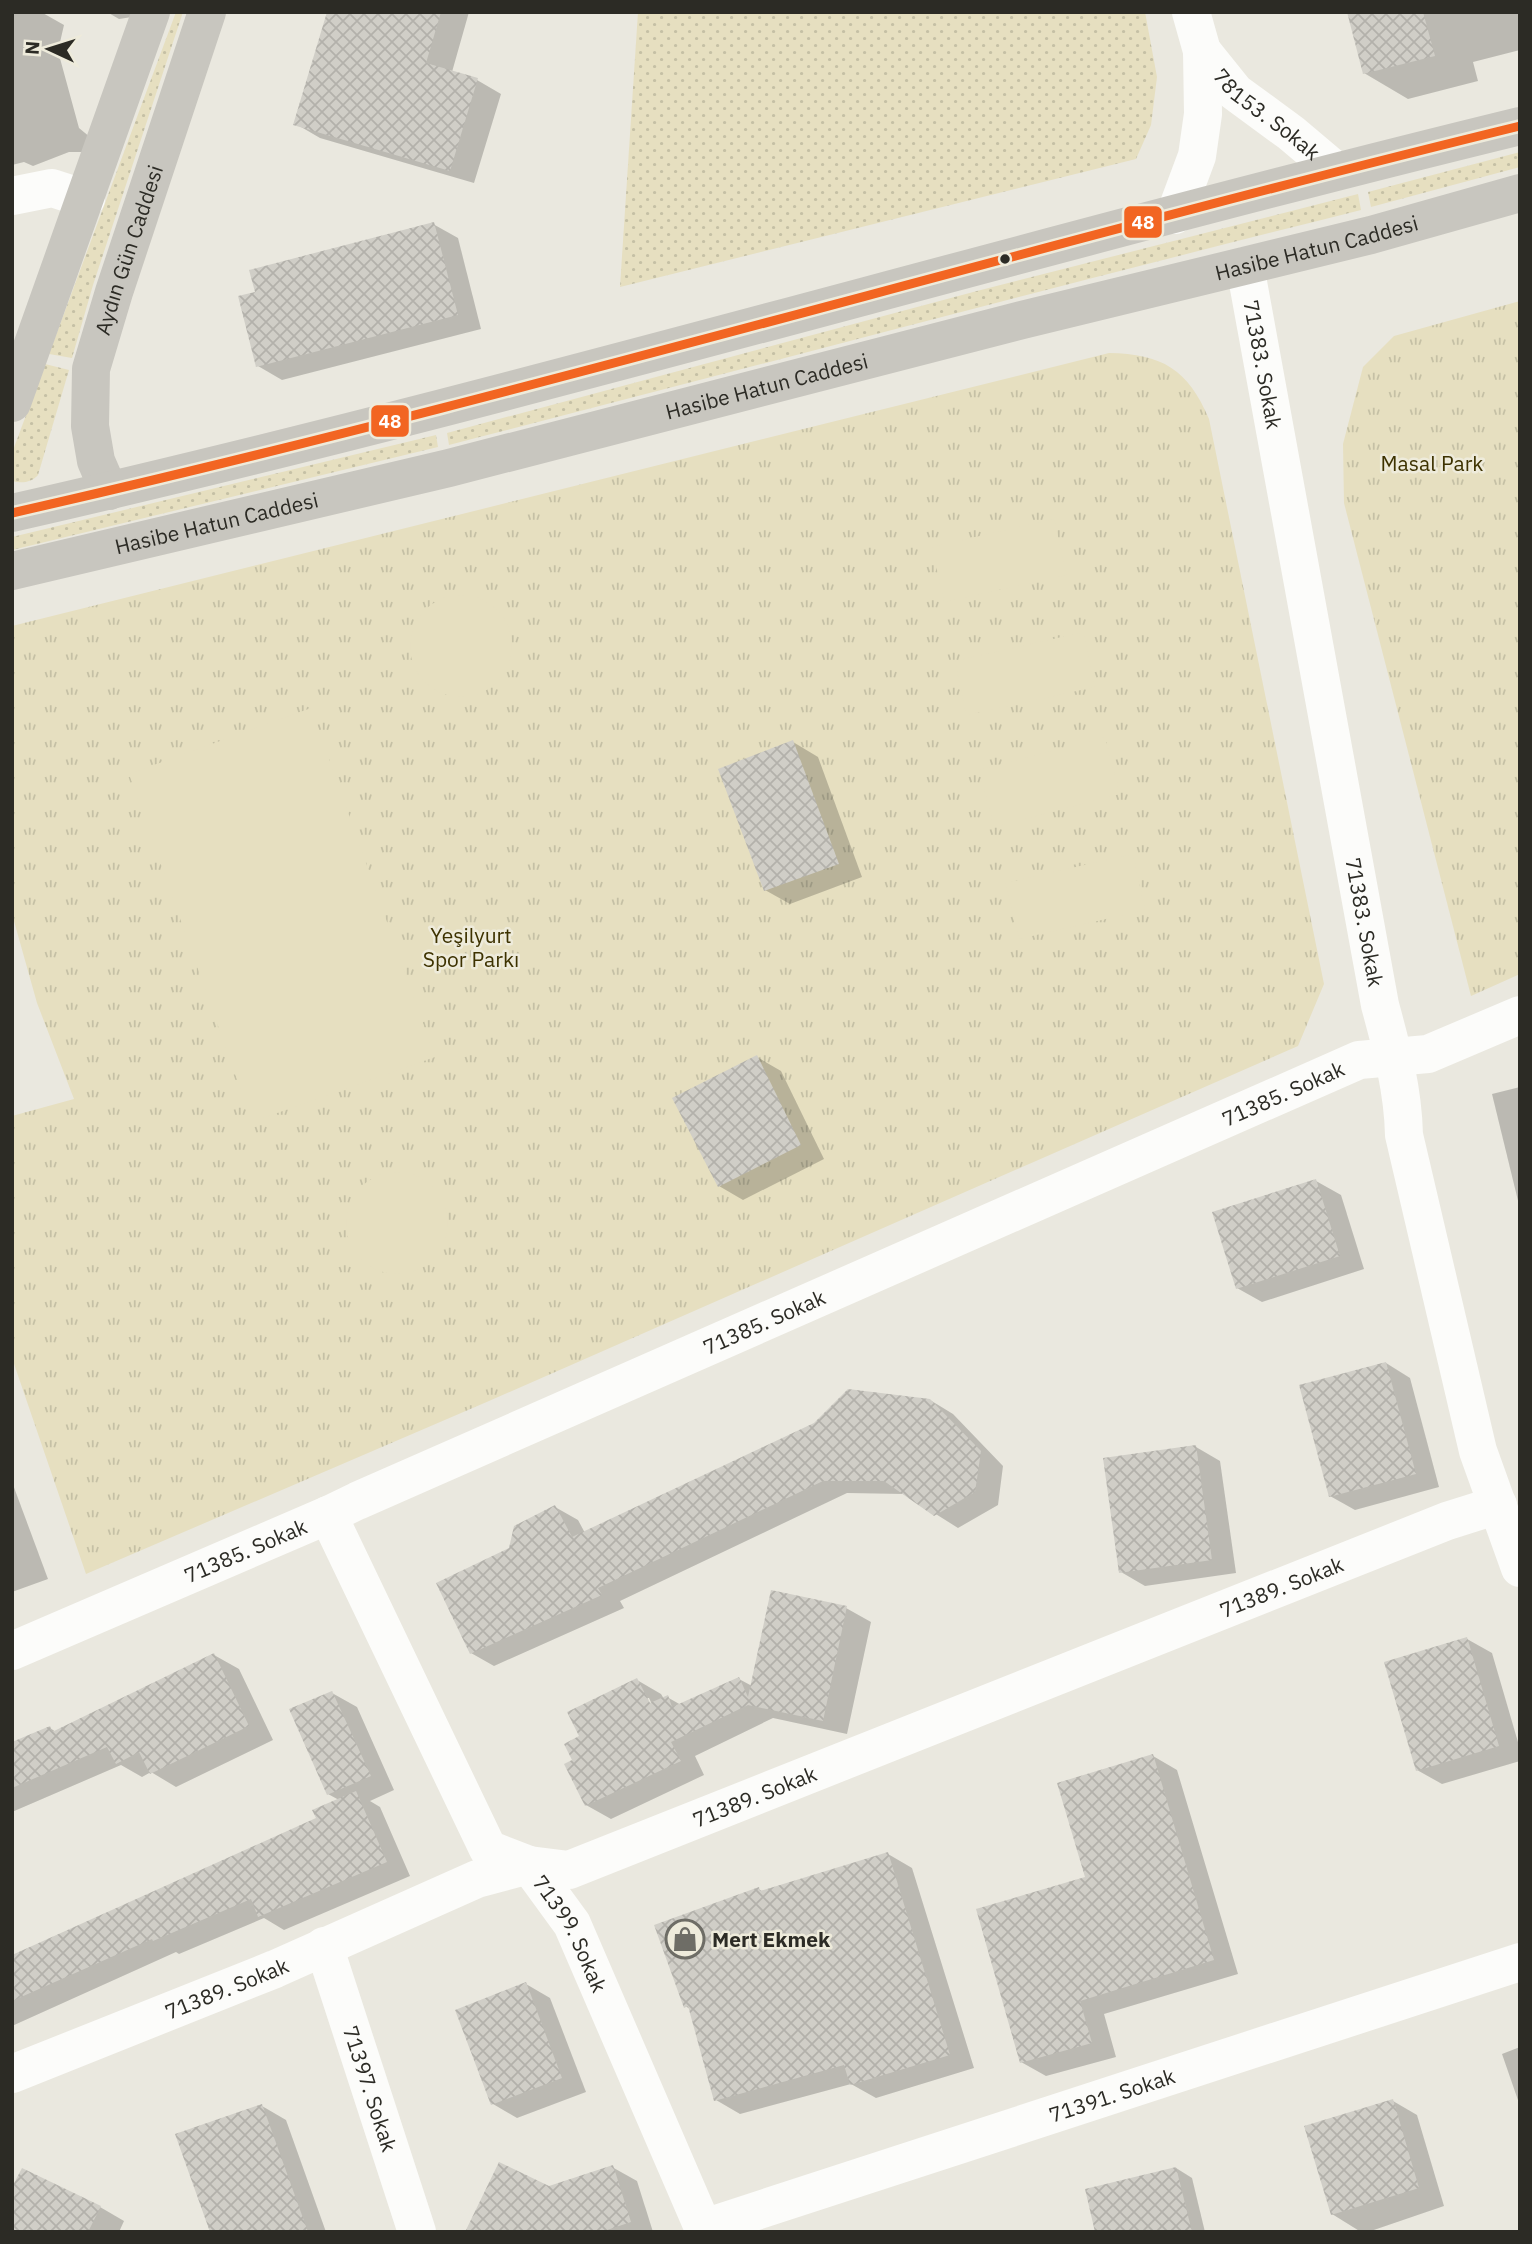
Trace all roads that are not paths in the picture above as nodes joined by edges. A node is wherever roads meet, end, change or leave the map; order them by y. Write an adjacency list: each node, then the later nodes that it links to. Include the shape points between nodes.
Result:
1 (152, 12): 9 (main road)
2 (207, 12): 13 (main road, Aydın Gün Caddesi, via 91,369 90,426 96,460)
3 (1191, 12): 4 (street, 78153. Sokak)
4 (1202, 51): 6 (street, 78153. Sokak, via 1235,92); 10 (street, 78153. Sokak, via 1203,114 1197,156)
5 (1520, 126): 6 (main road)
6 (1336, 171): 10 (main road)
7 (1520, 193): 11 (main road, Hasibe Hatun Caddesi)
8 (12, 196): 9 (street, via 52,188)
9 (86, 199): 12 (main road)
10 (1175, 215): 13 (main road, via 436,410)
11 (1245, 266): 15 (main road, Hasibe Hatun Caddesi, via 449,468); 17 (street, 71383. Sokak, via 1380,1005)
12 (12, 403)
13 (109, 491): 14 (main road)
14 (12, 513)
15 (12, 570)
16 (1520, 1015): 17 (street, 71385. Sokak, via 1428,1054)
17 (1394, 1056): 18 (street, 71383. Sokak, via 1404,1135 1478,1451); 19 (street, 71385. Sokak, via 1360,1060)
18 (1497, 1505): 20 (street, 71383. Sokak); 22 (street, 71389. Sokak, via 569,1870)
19 (328, 1515): 21 (street, 71385. Sokak); 22 (street, 71399. Sokak, via 488,1849)
20 (1520, 1568)
21 (12, 1651)
22 (529, 1865): 23 (street, 71389. Sokak, via 477,1879); 26 (street, 71399. Sokak, via 572,1924)
23 (324, 1946): 25 (street, 71389. Sokak); 27 (street, 71397. Sokak)
24 (1520, 1962): 26 (street, 71391. Sokak)
25 (12, 2074)
26 (705, 2230)
27 (417, 2232)

